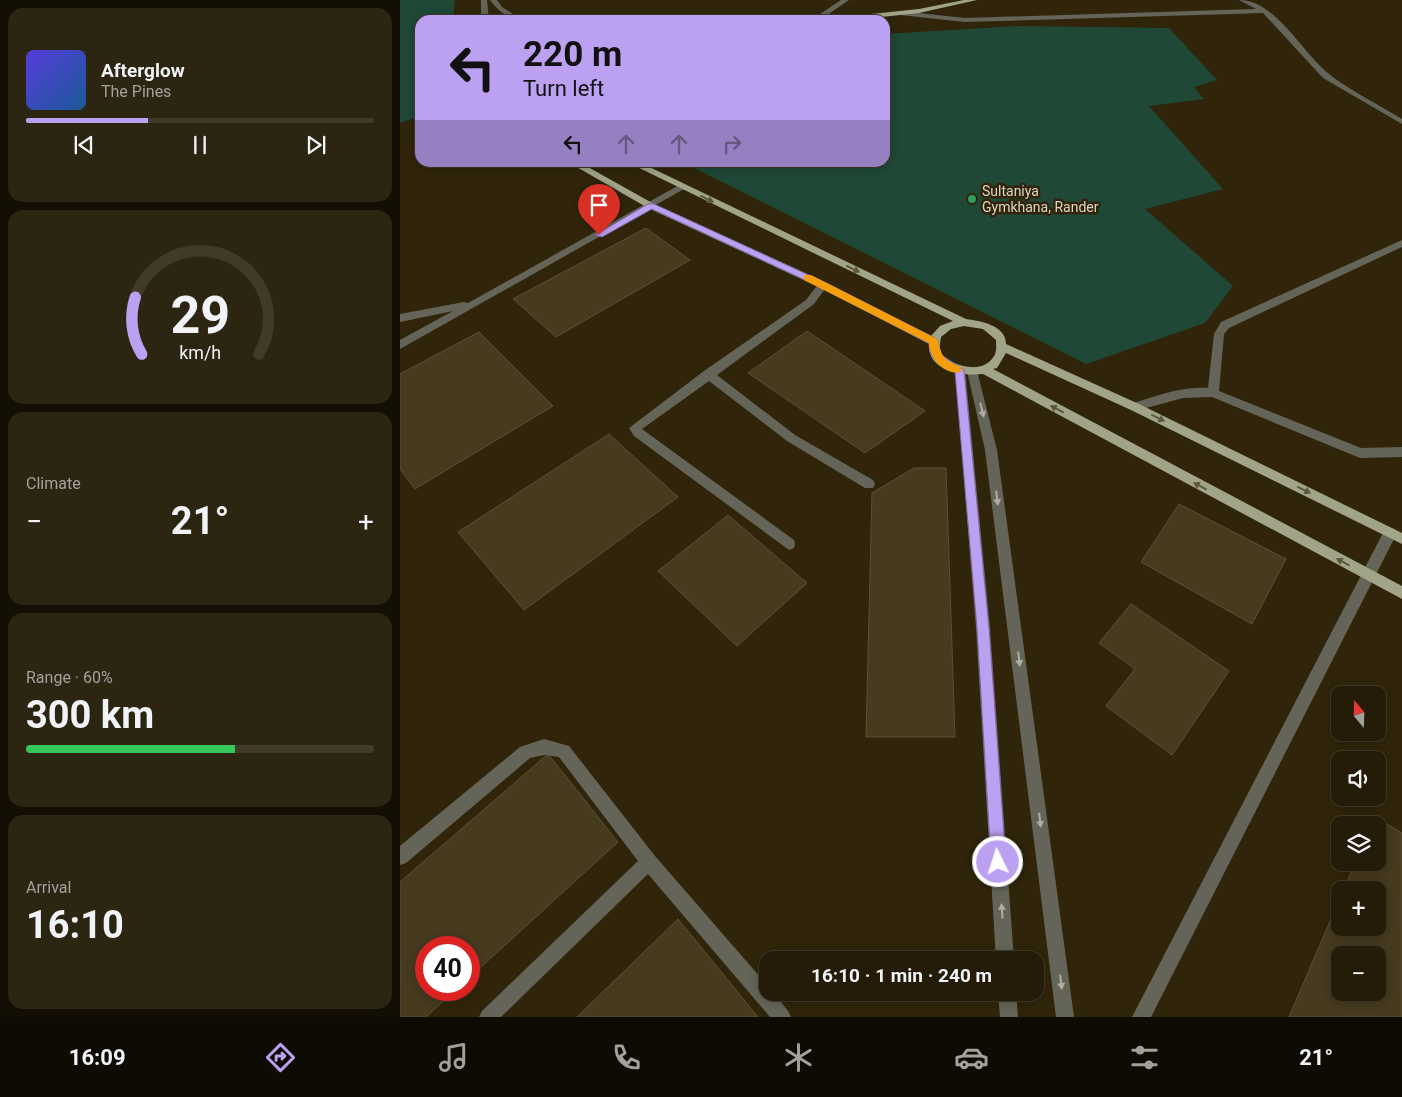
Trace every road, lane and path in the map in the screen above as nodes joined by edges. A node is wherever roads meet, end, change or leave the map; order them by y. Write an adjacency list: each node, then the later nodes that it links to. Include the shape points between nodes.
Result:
1 (484, 0): 9 (street)
2 (493, 0): 10 (street)
3 (846, 0): 11 (street)
4 (974, 0): 6 (main road)
5 (1242, 0): 7 (street)
6 (956, 2): 8 (main road)
7 (1265, 11): 8 (street, via 965,20); 13 (street, via 1326,76)
8 (900, 13): 12 (main road)
9 (484, 15)
10 (511, 15)
11 (823, 15)
12 (881, 15)
13 (1402, 122)
14 (581, 167): 17 (main road)
15 (641, 167): 16 (main road)
16 (681, 187): 17 (street); 22 (main road, one-way to 22)
17 (651, 206): 19 (main road); 20 (street)
18 (1402, 243): 28 (street, via 1225,325 1219,334)
19 (823, 285): 23 (main road); 27 (street, via 810,302)
20 (478, 302): 21 (street); 24 (street)
21 (400, 318)
22 (964, 322): 23 (main road, via 944,328); 25 (main road, via 986,326 1001,339)
23 (934, 342): 26 (main road, via 937,357 944,364)
24 (400, 345)
25 (1003, 347): 26 (main road, via 996,362); 29 (main road)
26 (972, 370): 35 (main road, one-way to 26); 39 (street, one-way to 26, via 984,638); 44 (street, one-way to 44, via 991,450)
27 (708, 374): 31 (street, via 791,438); 34 (street, via 635,428 638,434)
28 (1213, 393): 29 (street, via 1179,394); 30 (street, via 1360,453)
29 (1135, 407): 32 (main road, one-way to 32)
30 (1402, 452)
31 (869, 484)
32 (1390, 533): 33 (main road); 35 (street)
33 (1402, 539)
34 (789, 544)
35 (1369, 576): 36 (main road); 45 (street)
36 (1402, 593)
37 (400, 856): 38 (street, via 525,752 540,746 552,746 564,751)
38 (649, 862): 41 (street); 42 (street)
39 (1004, 951)
40 (1008, 1001): 43 (street)
41 (492, 1016)
42 (782, 1017)
43 (1009, 1017)
44 (1065, 1017)
45 (1141, 1017)

